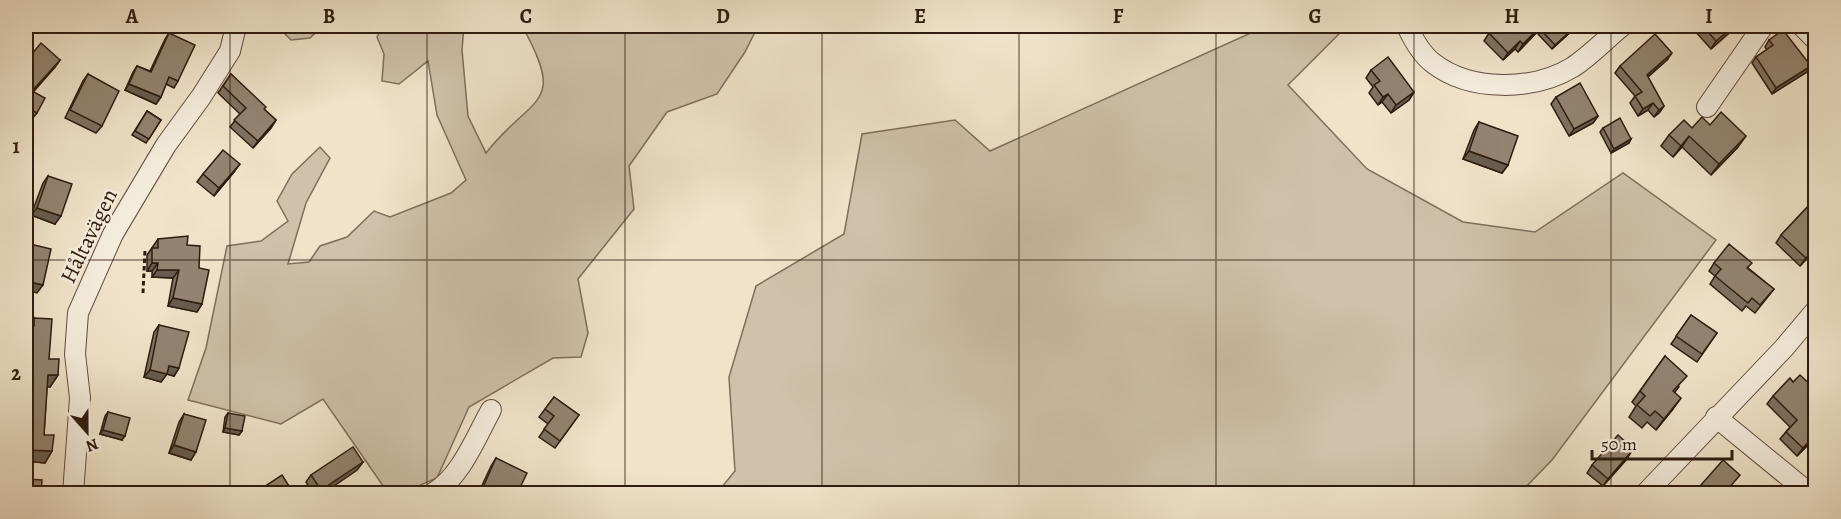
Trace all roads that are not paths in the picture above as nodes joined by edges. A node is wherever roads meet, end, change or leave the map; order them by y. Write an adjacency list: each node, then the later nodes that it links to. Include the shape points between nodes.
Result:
1 (236, 26): 11 (street, Håltavägen, via 230,51 166,145 113,234 78,313 75,354 80,398)
2 (1407, 26): 3 (street, via 1433,63 1463,78 1508,86 1537,81 1571,68)
3 (1622, 26)
4 (1763, 26): 7 (street)
5 (1802, 26): 6 (street)
6 (1815, 40)
7 (1707, 107)
8 (1815, 310): 10 (street, via 1784,348)
9 (490, 410): 12 (street, via 458,470)
10 (1716, 417): 13 (street); 14 (street)
11 (73, 494)
12 (432, 494)
13 (1645, 494)
14 (1810, 494)

